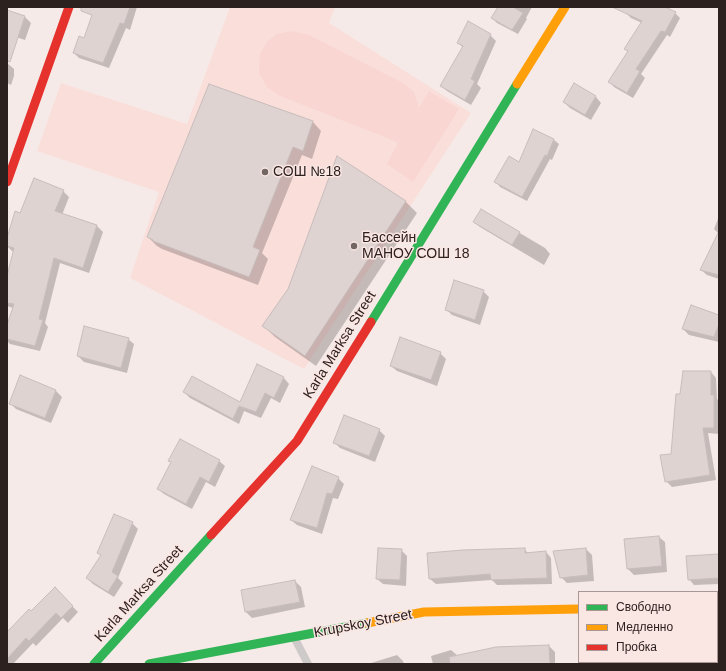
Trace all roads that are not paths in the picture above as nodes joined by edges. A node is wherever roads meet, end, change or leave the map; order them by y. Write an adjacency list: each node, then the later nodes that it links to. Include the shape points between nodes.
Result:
1 (69, 7): 3 (main road)
2 (565, 7): 6 (main road, Karla Marksa Street, via 298,441)
3 (7, 182)
4 (578, 609): 5 (main road, Krupskoy Street, via 424,612)
5 (294, 637): 7 (main road, Krupskoy Street); 8 (lane)
6 (94, 664)
7 (149, 664)
8 (308, 664)

